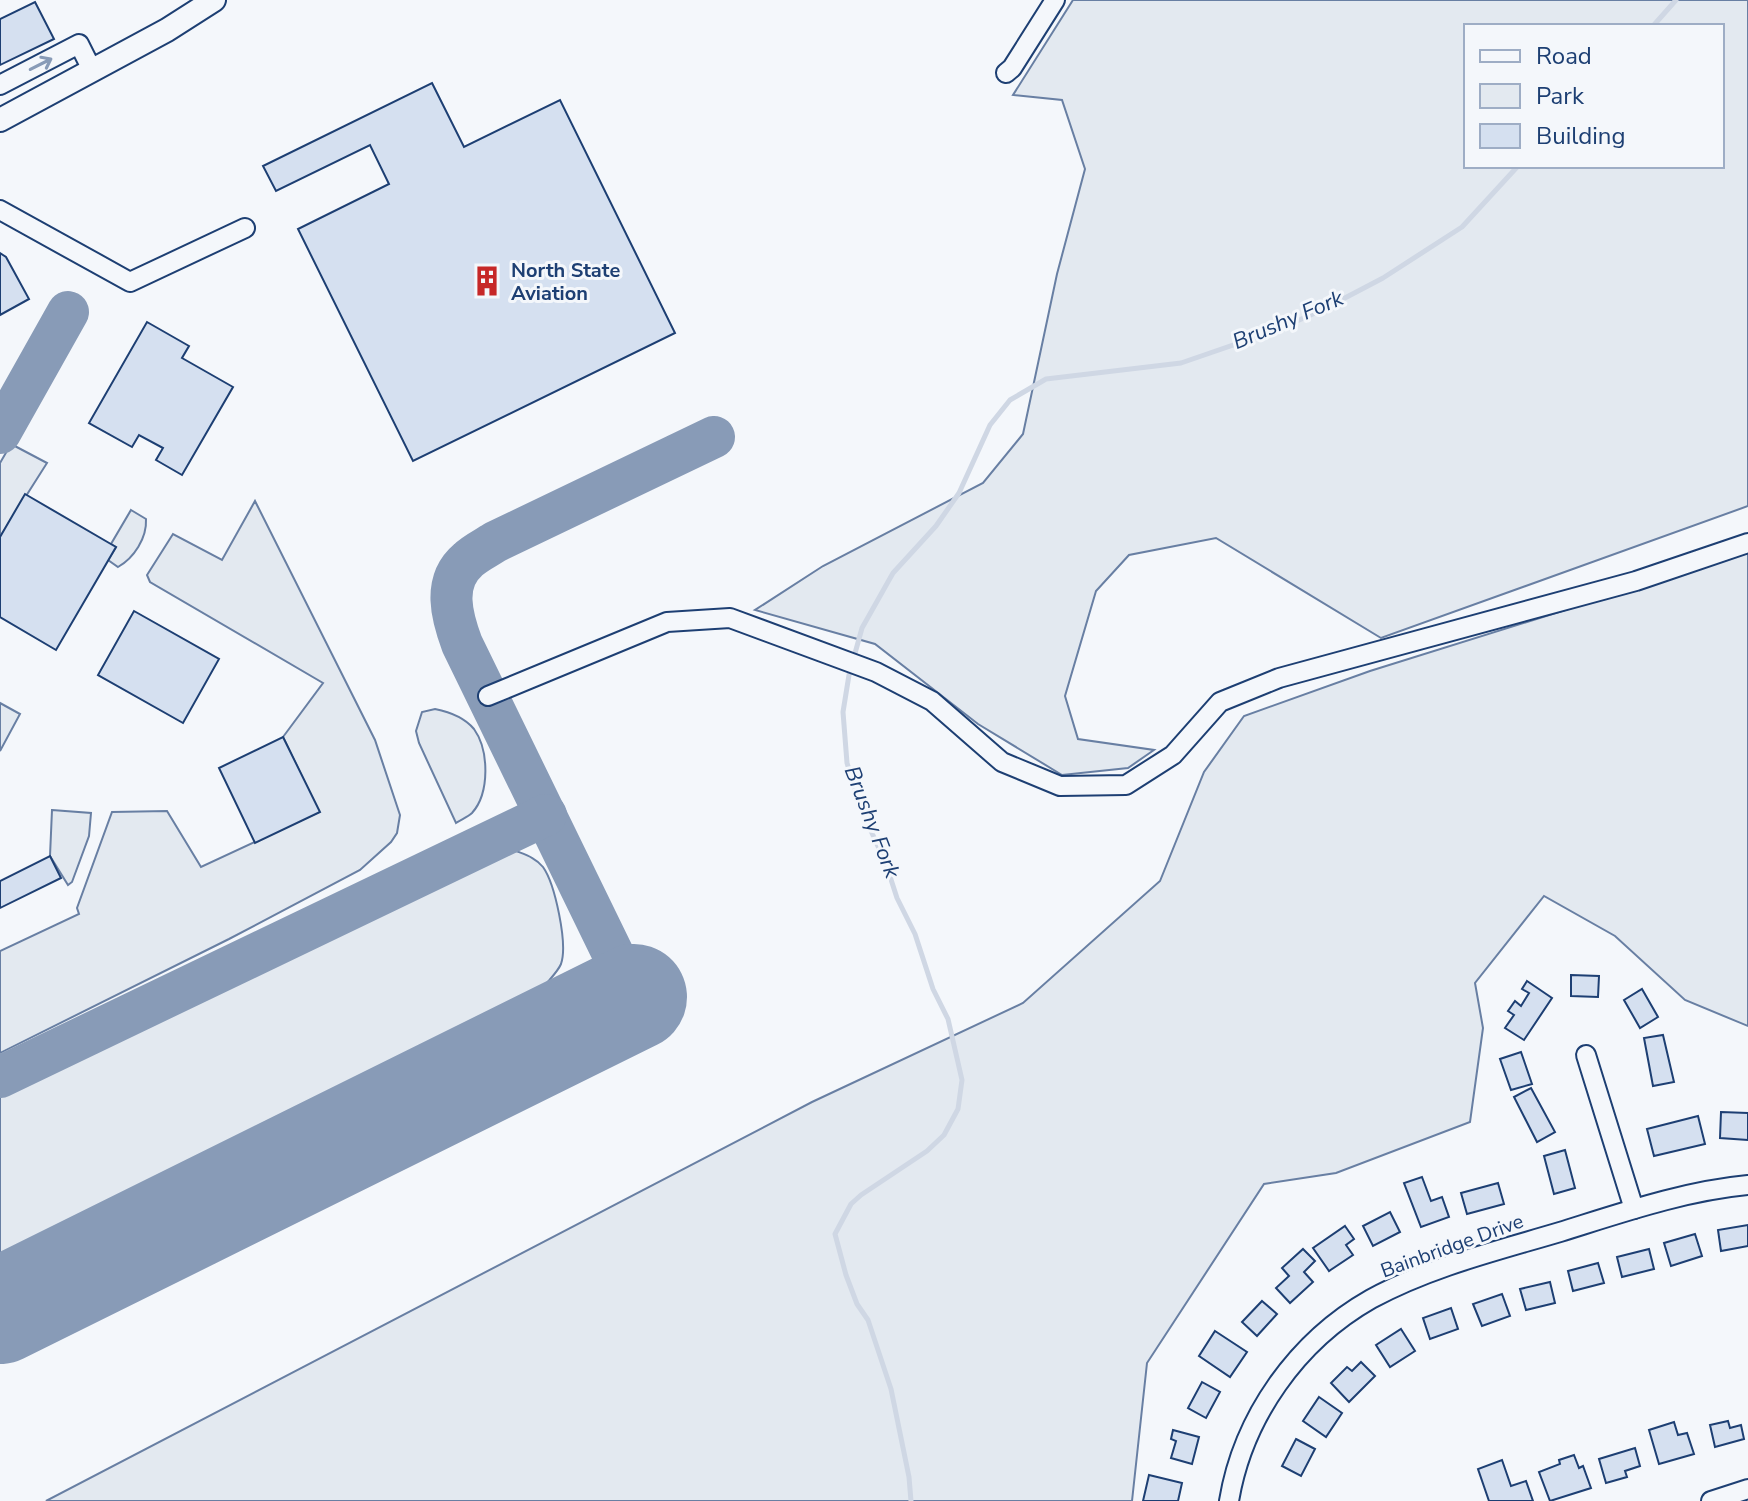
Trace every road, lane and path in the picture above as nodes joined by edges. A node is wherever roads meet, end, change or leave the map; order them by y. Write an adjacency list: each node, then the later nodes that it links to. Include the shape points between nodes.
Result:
1 (214, 0): 3 (main road)
2 (1055, 0): 4 (street)
3 (92, 70): 5 (street, one-way to 3, via 79,44); 6 (main road)
4 (1006, 73)
5 (2, 84)
6 (0, 120)
7 (0, 210): 8 (street, via 130,282)
8 (245, 228)
9 (1748, 543): 10 (street, via 1636,581 1279,678 1220,702 1173,755 1126,785 1060,786 1002,762 932,701 876,672 730,618 667,622)
10 (488, 696)
11 (1586, 1055): 13 (street)
12 (1748, 1185): 13 (street, Bainbridge Drive)
13 (1634, 1209): 15 (street, Bainbridge Drive, via 1470,1259 1403,1284 1347,1315 1271,1392 1241,1450)
14 (1748, 1489): 16 (street)
15 (1229, 1501)
16 (1711, 1501)

